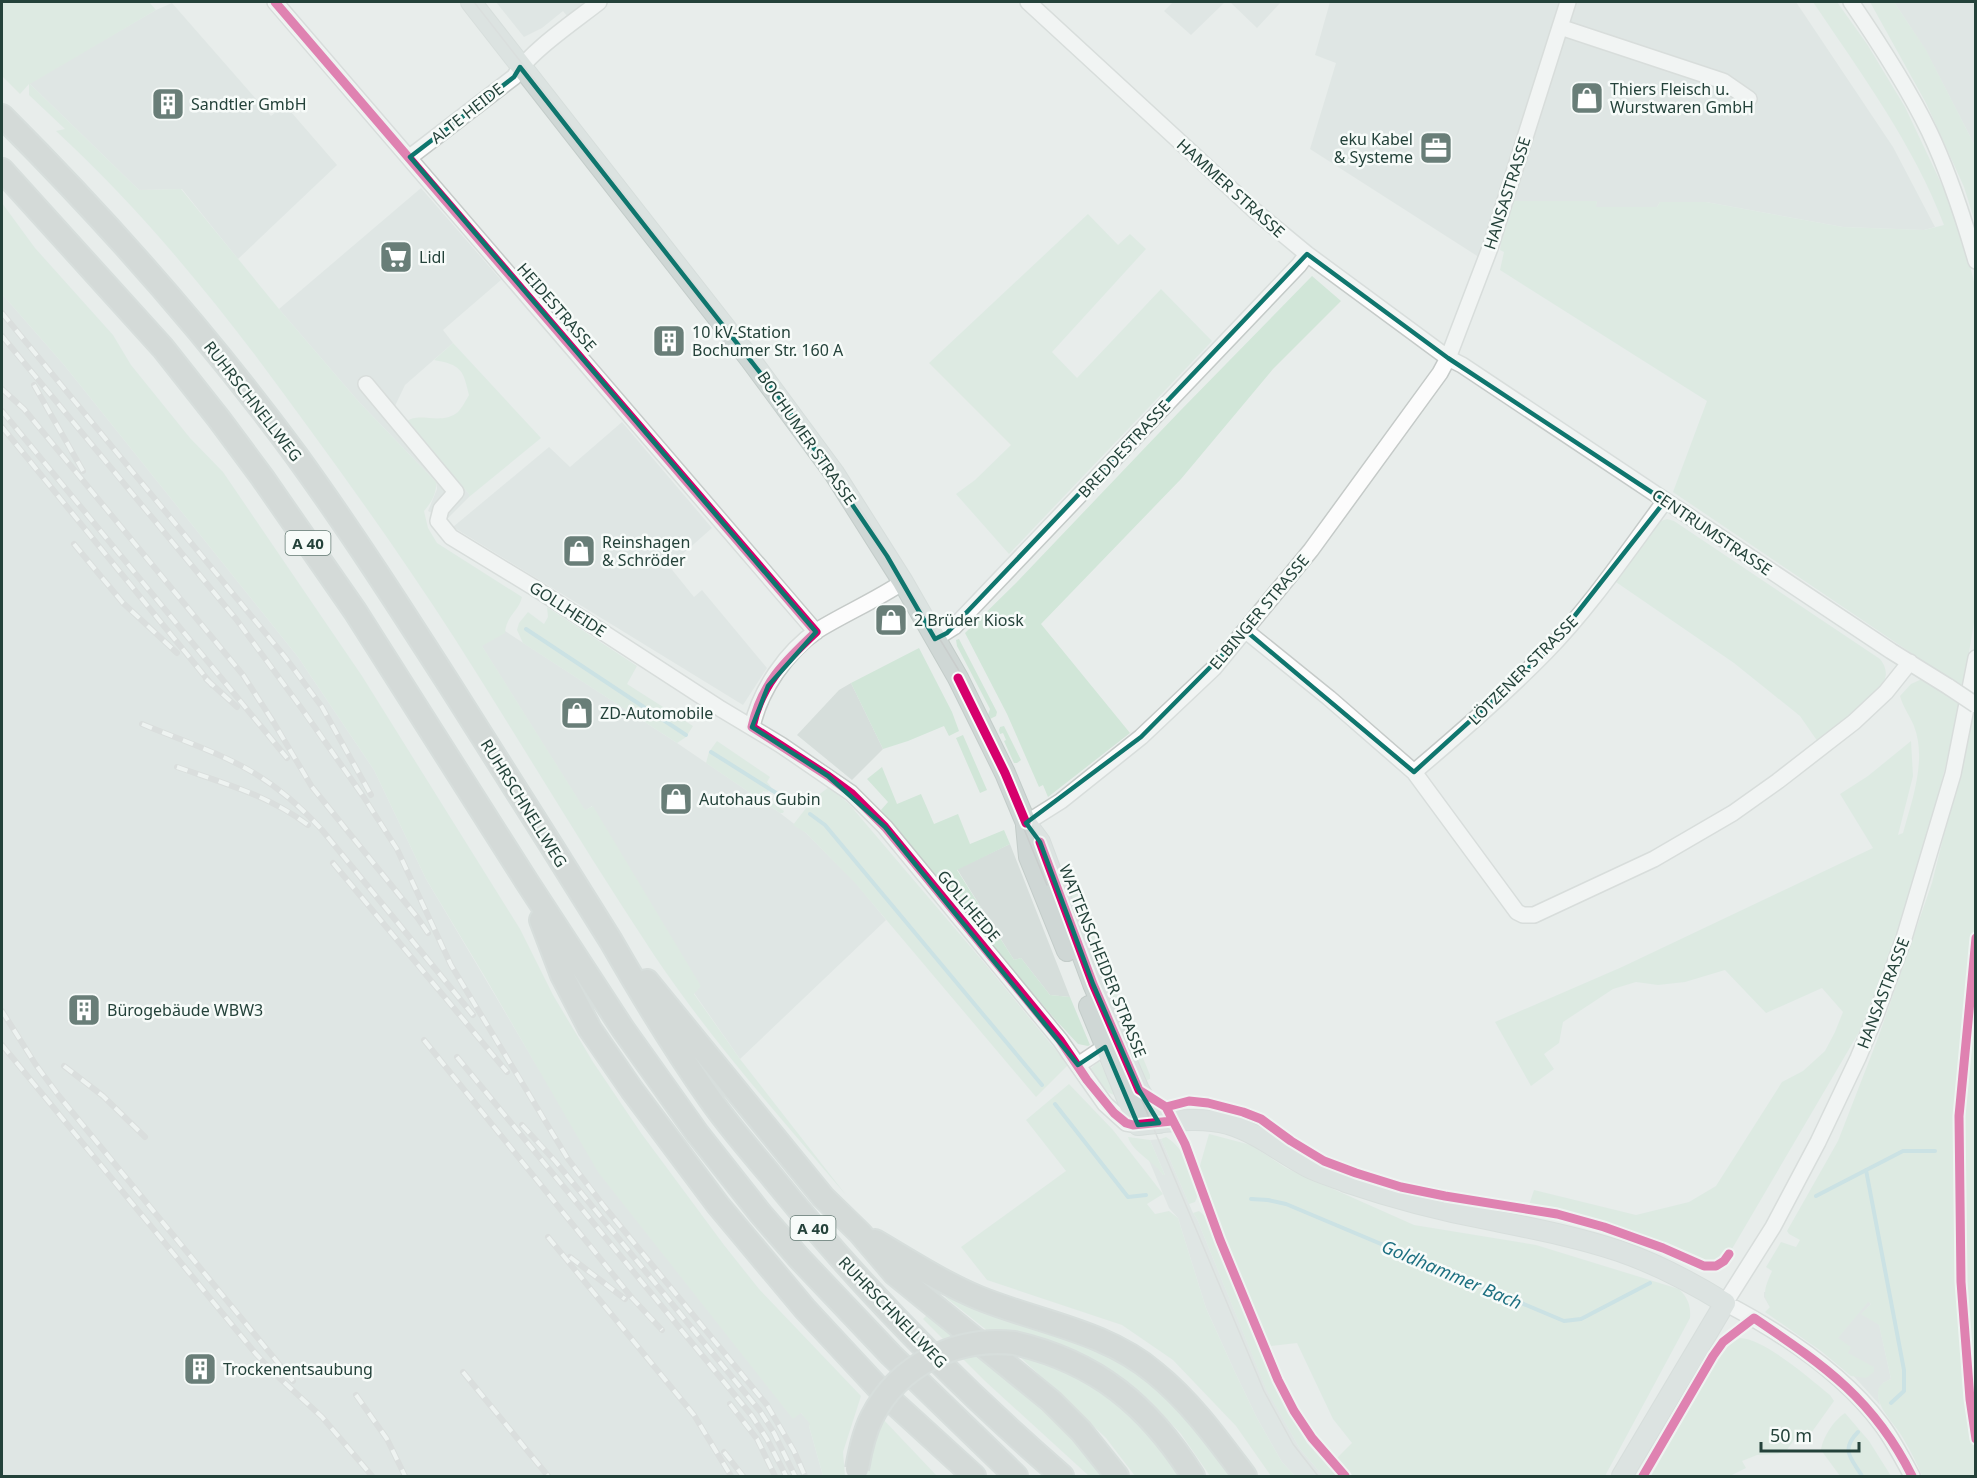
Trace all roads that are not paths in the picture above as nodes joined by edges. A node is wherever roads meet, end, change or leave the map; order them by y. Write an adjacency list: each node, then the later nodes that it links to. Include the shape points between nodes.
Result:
1 (275, 2): 11 (street, HEIDESTRASSE)
2 (471, 2): 8 (main road, BOCHUMER STRASSE)
3 (599, 2): 8 (street)
4 (1028, 2): 13 (street, HAMMER STRASSE)
5 (1568, 2): 7 (street, HANSASTRASSE)
6 (1851, 2): 14 (street, via 1929,130 1962,212)
7 (1560, 27): 9 (street, via 1723,81); 15 (street, HANSASTRASSE, via 1493,241)
8 (520, 67): 11 (street, ALTE HEIDE, via 514,77); 18 (main road, BOCHUMER STRASSE, via 780,398 855,504)
9 (1749, 99)
10 (2, 116): 29 (highway, RUHRSCHNELLWEG / A 40, via 151,274 296,455 386,585)
11 (410, 157): 20 (street, HEIDESTRASSE)
12 (2, 170): 28 (highway, RUHRSCHNELLWEG / A 40, via 162,348 262,477 355,611)
13 (1307, 254): 15 (street, HAMMER STRASSE); 21 (street, BREDDESTRASSE, via 954,627)
14 (1976, 261)
15 (1448, 358): 17 (street, CENTRUMSTRASSE); 19 (street, ELBINGER STRASSE, via 1311,550)
16 (366, 384): 25 (street, GOLLHEIDE, via 456,492 441,509 438,521 451,537)
17 (1665, 501): 23 (street, CENTRUMSTRASSE); 26 (street, LÖTZENER STRASSE, via 1607,580 1547,651 1467,728)
18 (903, 582): 20 (street); 21 (main road, BOCHUMER STRASSE)
19 (1246, 631): 26 (street); 27 (street, ELBINGER STRASSE, via 1154,726 1061,801)
20 (816, 632): 25 (street, via 787,659 768,686 756,708)
21 (935, 639): 27 (main road, BOCHUMER STRASSE, via 984,731)
22 (1976, 658): 35 (street, HANSASTRASSE, via 1953,774 1904,938 1876,1015 1813,1151 1773,1227)
23 (1910, 662): 24 (street, CENTRUMSTRASSE, bridge); 26 (street, via 1854,722 1733,813 1654,859 1534,915 1517,912)
24 (1976, 705)
25 (752, 727): 31 (street, GOLLHEIDE, via 851,793 885,827)
26 (1414, 772)
27 (1026, 823): 30 (main road, WATTENSCHEIDER STRASSE, via 1029,857); 32 (main road, WATTENSCHEIDER STRASSE, via 1040,842 1093,984 1147,1105)
28 (526, 882): 36 (highway, via 562,975 590,1029 632,1090 718,1205 805,1310); 40 (highway, RUHRSCHNELLWEG / A 40, via 623,1029 760,1213 891,1355)
29 (611, 941): 34 (highway, via 823,1197); 41 (highway, RUHRSCHNELLWEG / A 40, via 644,1000 710,1100 815,1230 924,1347)
30 (1105, 1047): 31 (street); 33 (main road, WATTENSCHEIDER STRASSE)
31 (1078, 1065): 33 (street, GOLLHEIDE, via 1114,1113 1126,1123)
32 (1159, 1123): 33 (main road); 35 (main road, via 1208,1120 1228,1124 1274,1145 1309,1167 1347,1182 1619,1251 1655,1264)
33 (1138, 1125)
34 (860, 1233): 42 (highway, via 895,1274 1051,1401); 44 (highway, via 979,1298 1116,1347 1155,1372 1194,1410)
35 (1725, 1303): 45 (main road); 46 (street, via 1801,1350 1852,1392 1881,1424)
36 (939, 1446): 38 (highway); 39 (highway)
37 (856, 1473): 43 (highway, bridge, via 872,1417 893,1386 909,1371 956,1348 1000,1342 1046,1351 1110,1385 1146,1414 1171,1442)
38 (961, 1476)
39 (974, 1476)
40 (1016, 1476)
41 (1062, 1476)
42 (1117, 1476)
43 (1193, 1476)
44 (1245, 1476)
45 (1622, 1476)
46 (1911, 1476)

